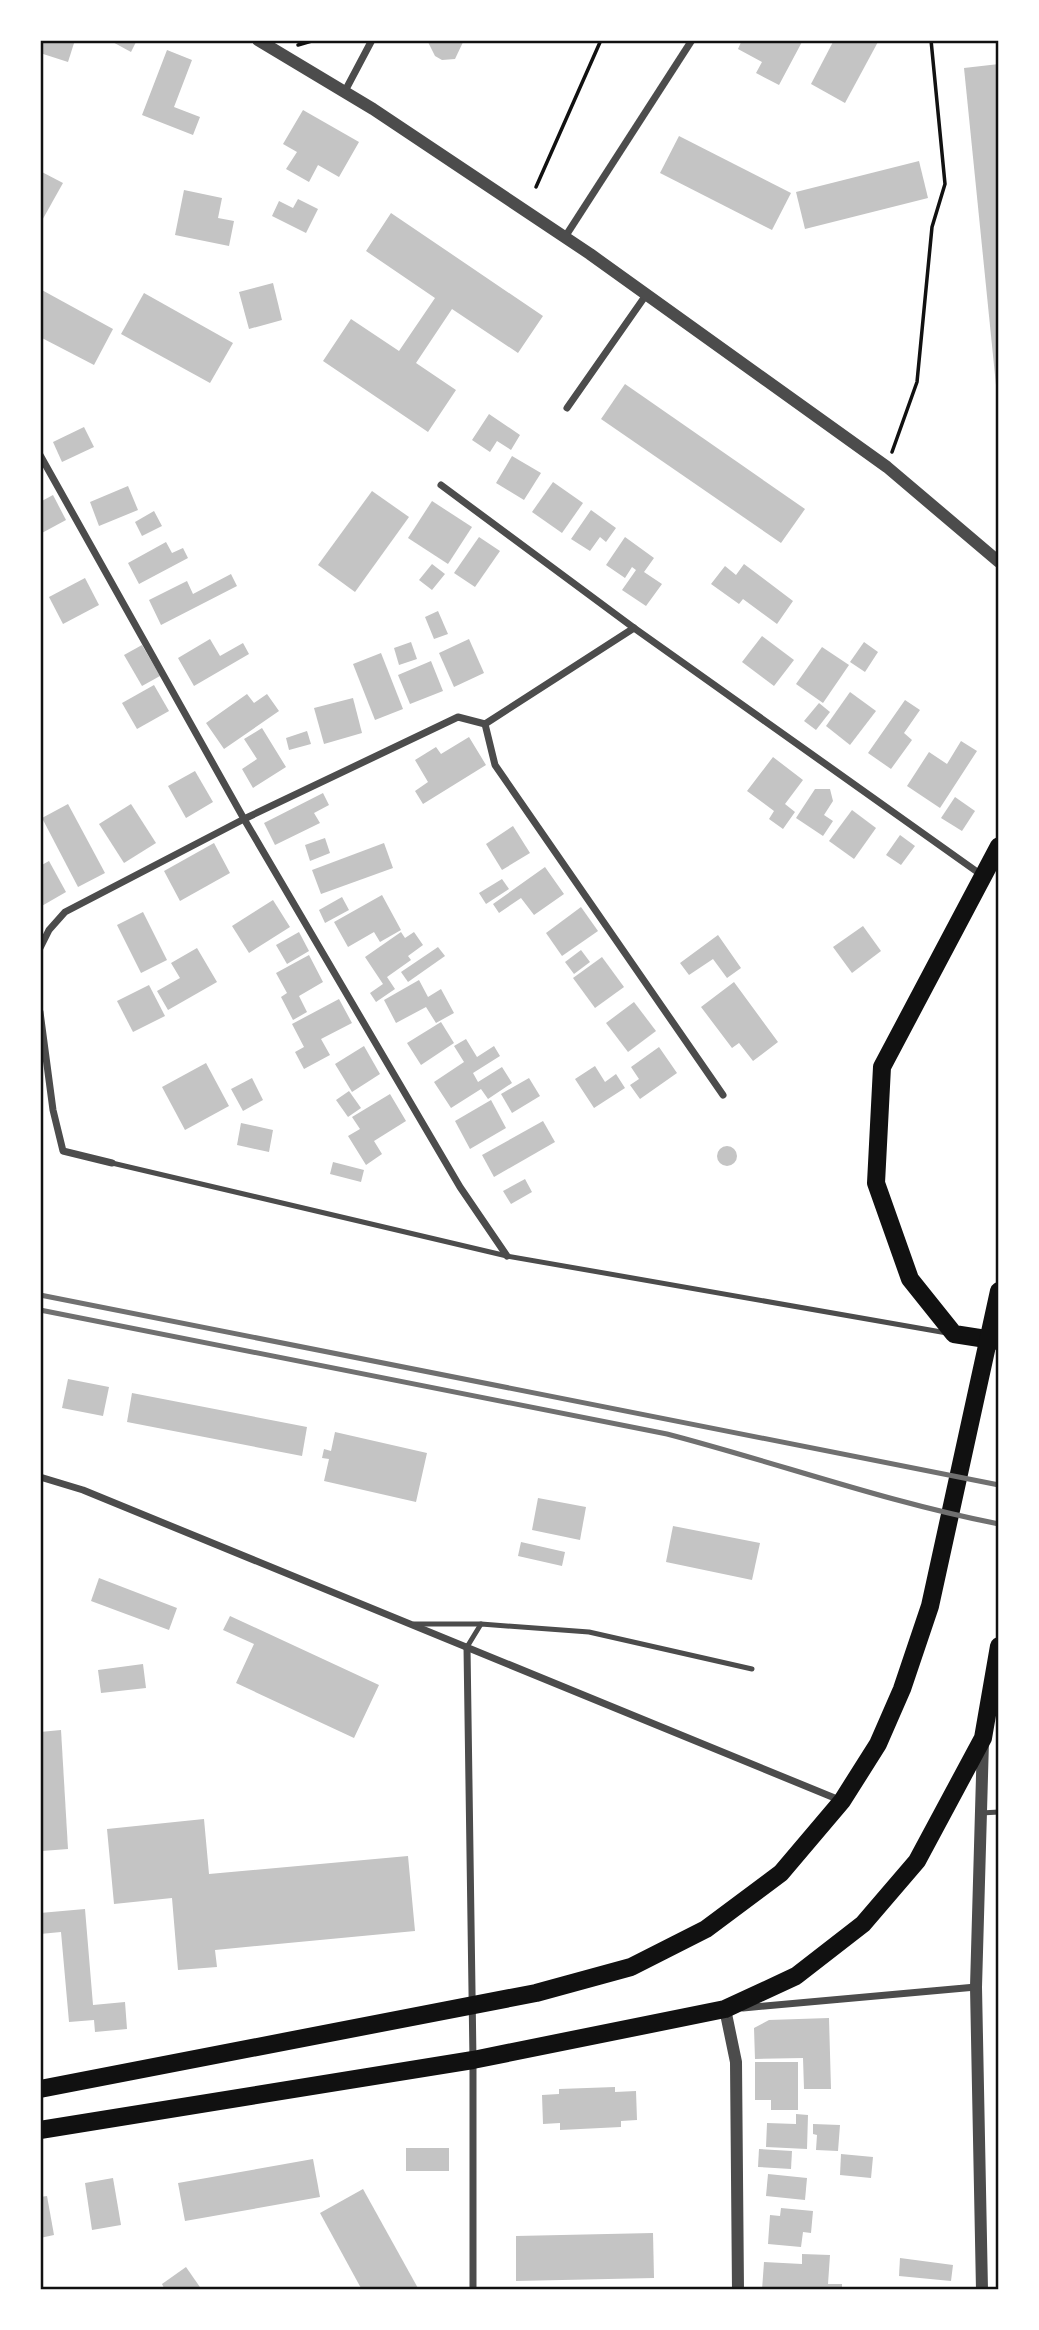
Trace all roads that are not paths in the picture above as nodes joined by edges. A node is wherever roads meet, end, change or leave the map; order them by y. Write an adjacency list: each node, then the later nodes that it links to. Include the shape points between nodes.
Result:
1 (258, 40): 4 (street)
2 (373, 40): 4 (street)
3 (692, 40): 5 (street)
4 (345, 91): 5 (street)
5 (565, 237): 6 (street)
6 (646, 295): 7 (street); 10 (street, via 887,467)
7 (568, 408)
8 (40, 455): 13 (street)
9 (441, 485): 11 (street)
10 (999, 562)
11 (634, 628): 12 (street); 15 (street)
12 (485, 724): 13 (street, via 458,717); 18 (street, via 495,765)
13 (244, 819): 16 (street, via 65,912 48,930); 20 (street, via 460,1187)
14 (999, 846): 15 (main road)
15 (983, 876): 22 (main road, via 882,1067 876,1183 910,1279)
16 (40, 948)
17 (40, 1012): 19 (street, via 63,1151)
18 (723, 1095)
19 (112, 1163): 20 (lane)
20 (507, 1256): 22 (lane)
21 (999, 1291): 31 (main road, via 930,1606 878,1744)
22 (954, 1334): 23 (main road)
23 (999, 1341)
24 (40, 1477): 25 (street, via 83,1490)
25 (411, 1624): 26 (lane); 28 (street)
26 (481, 1624): 28 (lane); 29 (lane, via 589,1632)
27 (999, 1646): 30 (main road)
28 (467, 1647): 31 (street); 35 (street)
29 (752, 1669)
30 (984, 1738): 33 (street); 36 (main road, via 917,1861 863,1924 796,1976)
31 (842, 1801): 35 (main road, via 781,1873 706,1929 631,1966 536,1993)
32 (999, 1812): 33 (lane)
33 (981, 1813): 34 (street)
34 (976, 1987): 36 (street); 42 (street)
35 (472, 2005): 37 (street); 38 (main road)
36 (725, 2010): 37 (main road); 41 (street, via 737,2062)
37 (473, 2060): 39 (main road); 40 (street)
38 (40, 2089)
39 (40, 2130)
40 (474, 2290)
41 (738, 2290)
42 (982, 2290)

